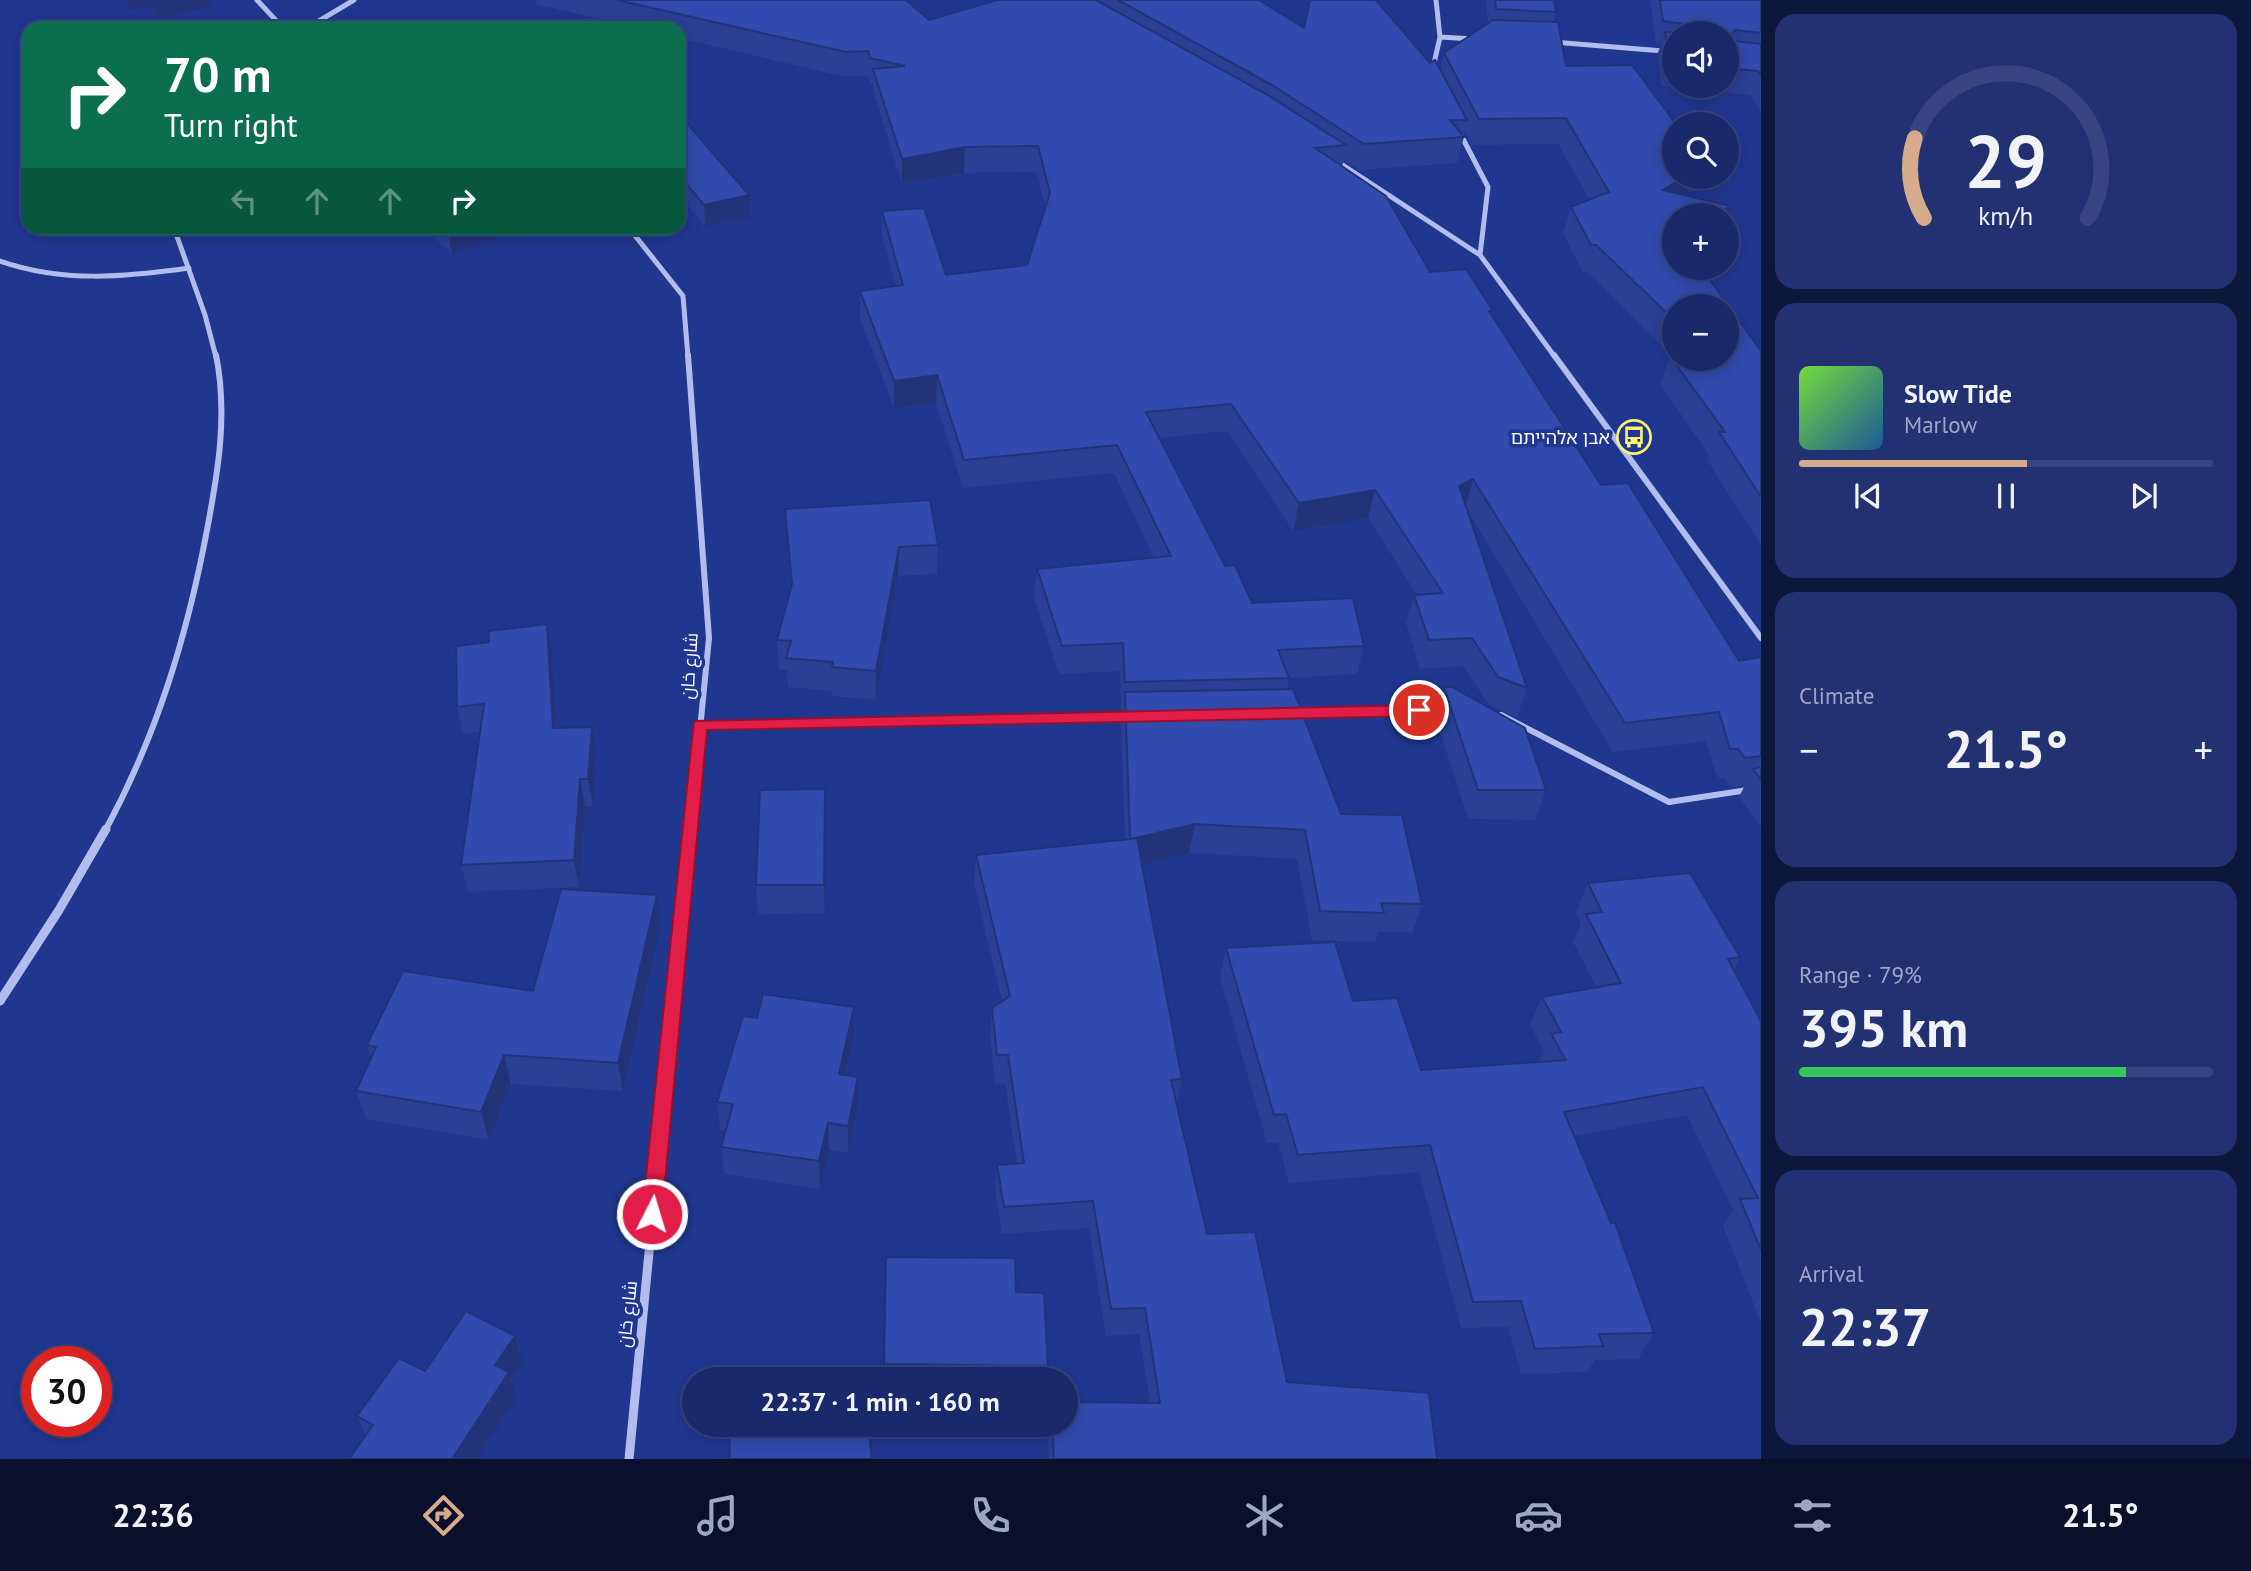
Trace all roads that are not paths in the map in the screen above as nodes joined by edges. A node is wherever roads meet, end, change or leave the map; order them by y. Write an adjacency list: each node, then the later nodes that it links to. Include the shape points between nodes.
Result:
1 (257, 0): 4 (street)
2 (354, 0): 5 (street)
3 (1436, 0): 6 (street)
4 (276, 21)
5 (319, 21)
6 (1440, 37): 7 (street); 10 (street)
7 (1480, 39)
8 (1547, 42): 9 (street)
9 (1662, 51)
10 (1431, 77)
11 (1456, 126): 15 (street, via 1488,187)
12 (1333, 159): 15 (street)
13 (177, 235): 17 (street)
14 (635, 235): 23 (street, شارع خان, via 683,296 709,638)
15 (1480, 255): 18 (street)
16 (0, 261): 17 (street, via 33,271 97,277)
17 (189, 268): 25 (street, via 215,345 222,405 219,467 179,658 145,750 104,831)
18 (1761, 638)
19 (1456, 711): 21 (street)
20 (1493, 711): 24 (street, via 1669,802)
21 (1283, 713)
22 (1144, 716): 23 (street)
23 (700, 725): 26 (street, شارع خان)
24 (1761, 788)
25 (0, 1001)
26 (629, 1459)

